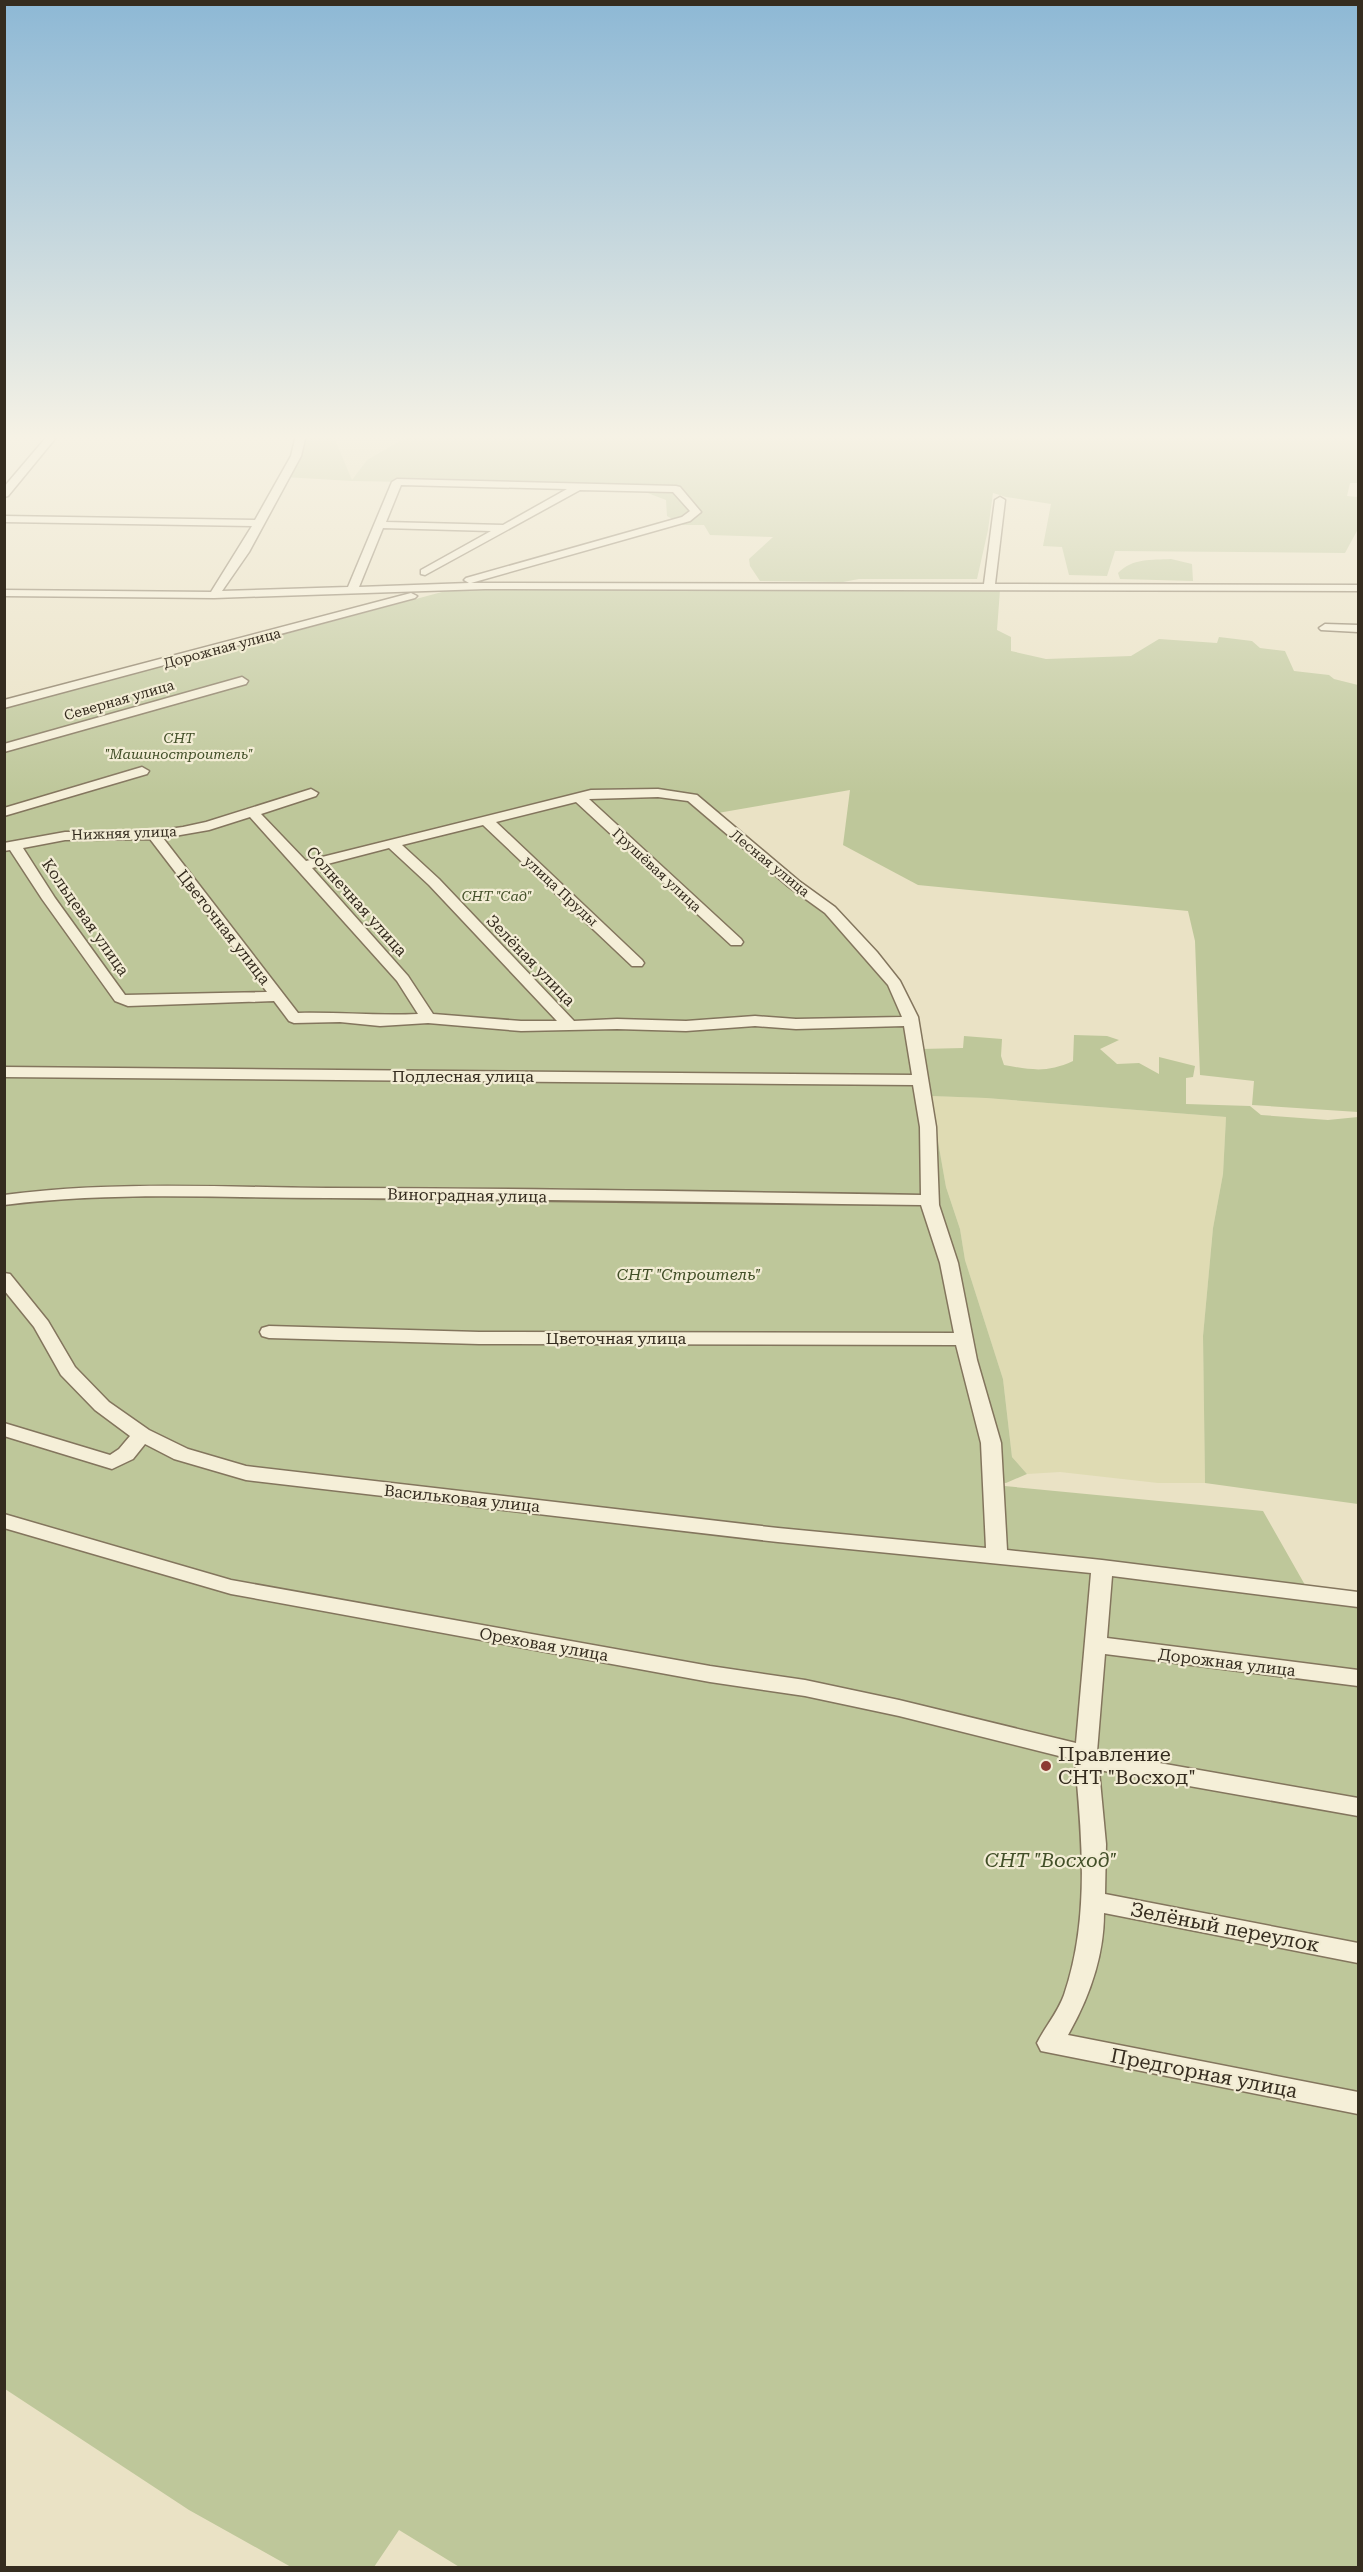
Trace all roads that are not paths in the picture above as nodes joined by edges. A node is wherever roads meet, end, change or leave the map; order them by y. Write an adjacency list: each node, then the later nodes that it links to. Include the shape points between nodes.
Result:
1 (241, 555): 13 (street)
2 (368, 555): 11 (street)
3 (456, 555): 6 (street)
4 (563, 555): 8 (street)
5 (993, 555): 7 (street)
6 (425, 572)
7 (989, 586): 8 (street); 9 (street)
8 (440, 588): 10 (street); 14 (street, Дорожная улица)
9 (1359, 588)
10 (384, 589): 11 (street); 14 (street, via 393,594)
11 (352, 591): 13 (street)
12 (4, 593): 13 (street)
13 (214, 595)
14 (390, 601): 18 (street, Дорожная улица)
15 (1325, 628): 16 (street)
16 (1359, 629)
17 (242, 681): 19 (street, Северная улица)
18 (4, 705)
19 (4, 748)
20 (142, 771): 23 (street)
21 (311, 793): 24 (street, Нижняя улица)
22 (579, 797): 25 (street, Лесная улица); 30 (street, Грушёвая улица); 34 (street, Лесная улица, via 619,792 692,798 830,910 895,984)
23 (4, 812)
24 (252, 813): 26 (street, Нижняя улица, via 209,826); 29 (street, Солнечная улица)
25 (486, 820): 27 (street, Лесная улица); 31 (street, улица Пруды)
26 (154, 835): 28 (street, Нижняя улица, via 66,836); 32 (street, Цветочная улица)
27 (391, 843): 29 (street, Лесная улица); 35 (street, Зелёная улица, via 434,882)
28 (9, 846): 32 (street, Кольцевая улица, via 120,998 128,1001)
29 (302, 866): 33 (street, Солнечная улица, via 403,980)
30 (736, 942)
31 (637, 963)
32 (278, 996): 33 (street, Цветочная улица, via 294,1018)
33 (429, 1018): 35 (street)
34 (910, 1021): 35 (street); 37 (street, Лесная улица)
35 (570, 1026)
36 (4, 1072): 37 (street, Подлесная улица)
37 (921, 1080): 39 (street, Лесная улица, via 928,1127)
38 (4, 1200): 39 (street, Виноградная улица, via 107,1192)
39 (930, 1200): 42 (street, Лесная улица, via 949,1263)
40 (4, 1278): 44 (street, Васильковая улица, via 42,1325 68,1371 102,1406)
41 (269, 1332): 42 (street, Цветочная улица, via 490,1338)
42 (964, 1339): 46 (street, Лесная улица, via 991,1443)
43 (4, 1429): 44 (street, via 112,1462 126,1454)
44 (142, 1435): 46 (street, Васильковая улица, via 181,1454 246,1473)
45 (4, 1521): 51 (street, Ореховая улица, via 231,1587 710,1674 765,1680)
46 (997, 1558): 47 (street, Васильковая улица)
47 (1102, 1568): 48 (street, Васильковая улица); 49 (street)
48 (1359, 1599)
49 (1096, 1645): 50 (street, Дорожная улица); 51 (street)
50 (1359, 1678)
51 (1086, 1757): 52 (street, Ореховая улица); 53 (street, via 1094,1844)
52 (1359, 1807)
53 (1092, 1900): 54 (street, Зелёный переулок); 55 (street, Предгорная улица, via 1092,1936 1075,2000 1050,2043)
54 (1359, 1953)
55 (1359, 2103)

